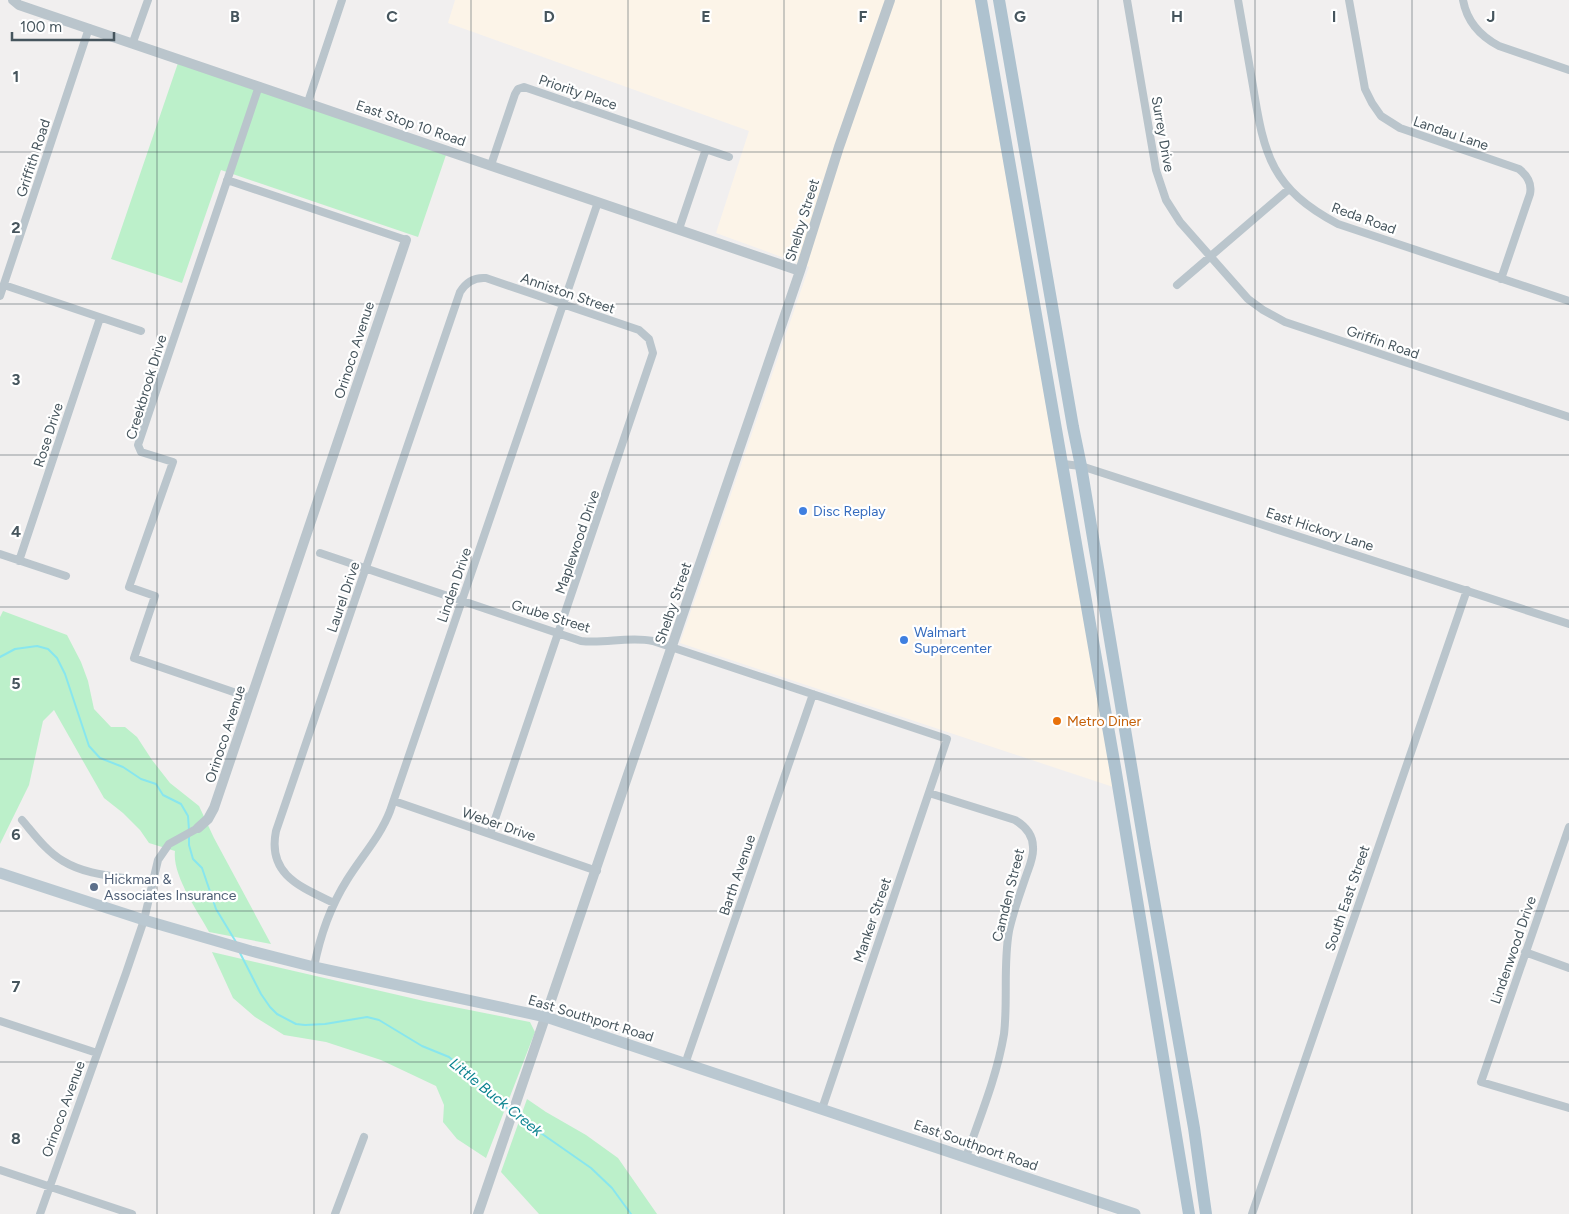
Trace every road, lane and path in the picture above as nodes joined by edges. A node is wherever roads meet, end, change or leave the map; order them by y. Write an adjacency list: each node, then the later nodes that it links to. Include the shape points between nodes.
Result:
1 (13, 0): 11 (street, East Stop 10 Road)
2 (148, 0): 12 (street)
3 (342, 0): 15 (street)
4 (890, 0): 25 (street, Shelby Street)
5 (982, 0): 37 (main road)
6 (999, 0): 38 (main road)
7 (1127, 0): 24 (street, Surrey Drive, via 1160,185 1176,217)
8 (1238, 0): 20 (street, Reda Road, via 1260,132 1271,162)
9 (1350, 0): 27 (street, Landau Lane, via 1365,89 1381,116 1400,128 1520,169 1530,182 1529,198)
10 (1463, 0): 13 (street, via 1474,26 1490,42)
11 (89, 28): 12 (street, East Stop 10 Road); 28 (street, Griffith Road)
12 (133, 42): 14 (street, East Stop 10 Road)
13 (1569, 70)
14 (259, 86): 15 (street, East Stop 10 Road); 19 (street, Creekbrook Drive)
15 (308, 102): 18 (street, East Stop 10 Road)
16 (706, 149): 17 (street, Priority Place); 18 (street, Priority Place, via 524,87 515,94); 22 (street)
17 (729, 157)
18 (491, 165): 21 (street, East Stop 10 Road)
19 (227, 180): 23 (street); 50 (street, Creekbrook Drive, via 138,445 141,452 173,462 129,587 154,596 134,658)
20 (1289, 188): 24 (street); 27 (street, Reda Road, via 1313,210 1338,224)
21 (598, 202): 22 (street, East Stop 10 Road); 32 (street, Linden Drive)
22 (679, 229): 25 (street, East Stop 10 Road)
23 (406, 240): 50 (street, Orinoco Avenue)
24 (1210, 257): 29 (street); 36 (street, Griffin Road, via 1248,299 1285,322)
25 (800, 271): 48 (street, Shelby Street)
26 (473, 279): 32 (street, Anniston Street, via 486,278); 42 (street, Laurel Drive, via 460,292)
27 (1501, 279): 31 (street, Reda Road)
28 (4, 285): 30 (street, Griffith Road); 33 (street)
29 (1177, 285)
30 (0, 296)
31 (1569, 301)
32 (563, 304): 35 (street, Anniston Street, via 639,330); 45 (street, Linden Drive)
33 (100, 318): 34 (street); 41 (street, Rose Drive)
34 (141, 331)
35 (651, 342): 47 (street, Maplewood Drive, via 652,357)
36 (1569, 417)
37 (1062, 464): 38 (street, East Hickory Lane); 81 (main road)
38 (1081, 466): 44 (street, East Hickory Lane); 82 (main road)
39 (320, 553): 42 (street, Grube Street)
40 (0, 554): 41 (street)
41 (19, 561): 43 (street)
42 (366, 568): 45 (street, Grube Street); 61 (street, Laurel Drive, via 275,837 277,859 290,880)
43 (66, 576)
44 (1467, 590): 46 (street, East Hickory Lane); 83 (street, South East Street)
45 (462, 601): 47 (street, Grube Street); 53 (street, Linden Drive)
46 (1569, 624)
47 (558, 634): 48 (street, Grube Street, via 591,642 644,639); 57 (street, Maplewood Drive)
48 (672, 648): 49 (street, Grube Street); 58 (street, Shelby Street)
49 (813, 694): 51 (street, Grube Street); 69 (street, Barth Avenue)
50 (251, 698): 55 (street, Orinoco Avenue, via 214,808)
51 (947, 740): 52 (street, Manker Street)
52 (929, 792): 71 (street, Manker Street); 73 (street, Camden Street, via 1015,820 1029,833 1033,845 1009,932 1001,1047)
53 (394, 801): 57 (street, Weber Drive); 61 (street, Linden Drive, via 377,838)
54 (22, 820): 60 (street, via 64,862 97,873)
55 (198, 828): 60 (street, Orinoco Avenue, via 173,841 160,855)
56 (1569, 828): 63 (street, Lindenwood Drive)
57 (490, 834): 58 (street, Weber Drive)
58 (596, 870): 66 (street, Shelby Street)
59 (0, 873): 62 (main road, East Southport Road)
60 (152, 883): 62 (street, Orinoco Avenue)
61 (334, 903): 64 (street, Linden Drive)
62 (144, 920): 64 (main road, East Southport Road); 68 (street, Orinoco Avenue)
63 (1525, 952): 65 (street); 70 (street, Lindenwood Drive, via 1481,1082)
64 (314, 967): 66 (main road, East Southport Road)
65 (1569, 968)
66 (546, 1017): 69 (main road, East Southport Road); 79 (street, Shelby Street)
67 (0, 1021): 68 (street)
68 (97, 1053): 75 (street, Orinoco Avenue)
69 (686, 1064): 71 (main road, East Southport Road)
70 (1569, 1108)
71 (822, 1109): 73 (main road, East Southport Road)
72 (364, 1137): 78 (street)
73 (966, 1158): 80 (main road, East Southport Road)
74 (0, 1170): 75 (street)
75 (50, 1186): 76 (street, Orinoco Avenue); 77 (street)
76 (40, 1214)
77 (132, 1214)
78 (334, 1214)
79 (478, 1214)
80 (1136, 1214)
81 (1189, 1214)
82 (1206, 1214)
83 (1252, 1214)

